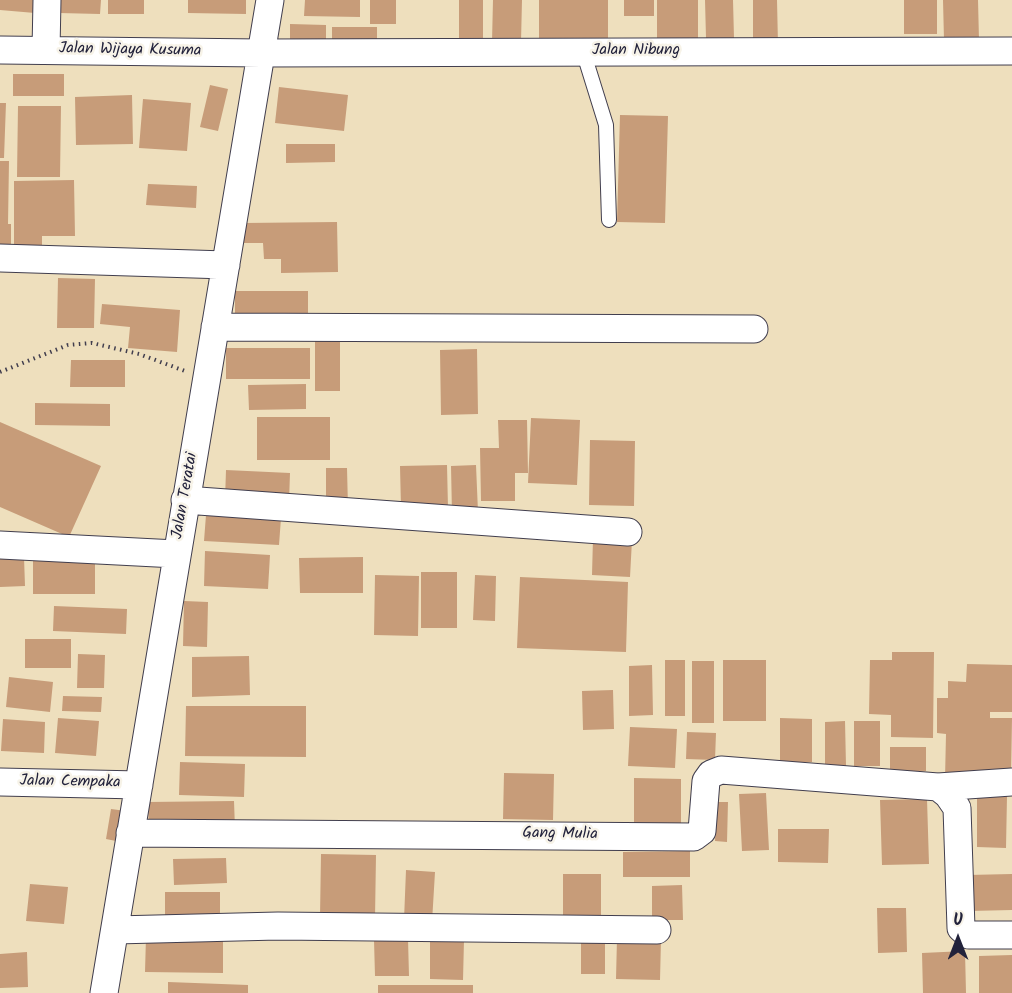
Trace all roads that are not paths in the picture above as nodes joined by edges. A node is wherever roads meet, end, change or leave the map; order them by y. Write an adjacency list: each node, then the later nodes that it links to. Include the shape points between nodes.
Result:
1 (47, 0): 4 (street)
2 (270, 0): 7 (street, Jalan Teratai)
3 (0, 50): 4 (street, Jalan Wijaya Kusuma)
4 (46, 50): 7 (street, Jalan Wijaya Kusuma)
5 (583, 51): 6 (street, Jalan Nibung); 7 (street, Jalan Nibung); 8 (lane, via 606,125)
6 (1012, 51)
7 (261, 53): 10 (street, Jalan Teratai)
8 (609, 220)
9 (0, 258): 10 (street)
10 (226, 265): 11 (street, Jalan Teratai)
11 (215, 327): 12 (street); 13 (street, Jalan Teratai)
12 (754, 329)
13 (185, 500): 14 (street); 16 (street, Jalan Teratai)
14 (628, 532)
15 (0, 545): 16 (street)
16 (176, 554): 19 (street, Jalan Teratai)
17 (0, 782): 19 (street, Jalan Cempaka)
18 (1012, 782): 20 (street, Gang Mulia)
19 (140, 785): 21 (street, Jalan Teratai)
20 (938, 787): 21 (street, Gang Mulia, via 721,770 706,781 702,831 694,837); 24 (street, via 957,808 961,928 969,935)
21 (130, 833): 22 (street, Jalan Teratai)
22 (115, 930): 23 (street, via 278,926); 26 (street, Jalan Teratai)
23 (657, 930)
24 (1012, 935)
25 (89, 993): 26 (street)
26 (104, 993)

